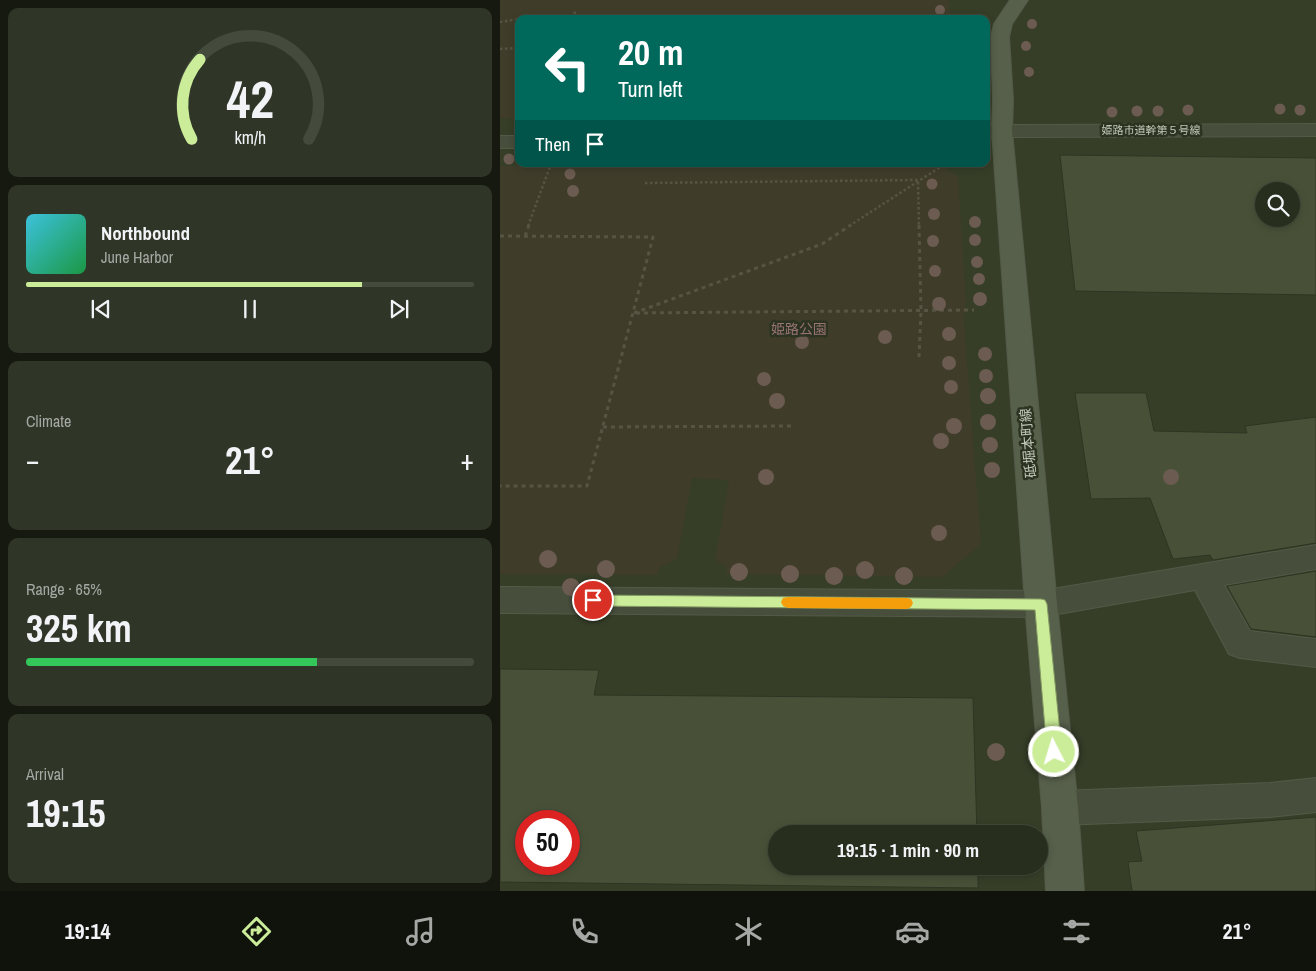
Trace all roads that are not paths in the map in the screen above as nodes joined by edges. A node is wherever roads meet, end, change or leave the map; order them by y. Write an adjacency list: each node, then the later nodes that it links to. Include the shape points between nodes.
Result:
1 (1019, 0): 3 (main road, 砥堀本町線, via 1003,24 1000,37 1003,100)
2 (1316, 130): 3 (street, 姫路市道幹第５号線)
3 (994, 131): 9 (main road, 砥堀本町線)
4 (500, 142): 5 (street)
5 (515, 142)
6 (1316, 557): 7 (street)
7 (1203, 576): 9 (street); 10 (street, via 1240,644)
8 (500, 600): 9 (street)
9 (1041, 604): 12 (main road, 砥堀本町線)
10 (1316, 653)
11 (1316, 795): 12 (street, via 1270,800)
12 (1060, 808): 13 (main road, 砥堀本町線)
13 (1065, 891)

